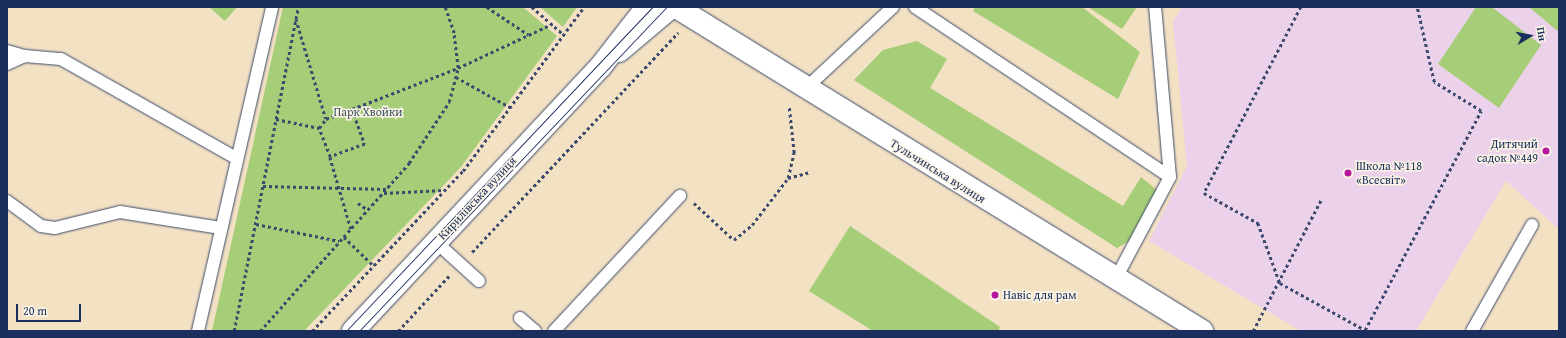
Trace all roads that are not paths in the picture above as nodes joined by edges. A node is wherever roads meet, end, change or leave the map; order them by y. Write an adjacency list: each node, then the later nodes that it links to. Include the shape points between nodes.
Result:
1 (272, 7): 13 (lane)
2 (647, 7): 11 (street, Кирилівська вулиця)
3 (671, 7): 11 (street, Кирилівська вулиця)
4 (893, 7): 12 (lane)
5 (915, 7): 14 (lane)
6 (1155, 7): 14 (lane)
7 (684, 13): 12 (street, Тульчинська вулиця)
8 (7, 50): 9 (lane)
9 (25, 56): 10 (lane); 13 (lane, via 61,59)
10 (7, 64)
11 (601, 66): 19 (street, Кирилівська вулиця)
12 (805, 89): 20 (street, Тульчинська вулиця)
13 (236, 158): 18 (lane)
14 (1170, 177): 20 (lane)
15 (680, 196): 27 (lane)
16 (7, 201): 18 (lane, via 41,226 55,228 120,212)
17 (1532, 225): 29 (lane)
18 (221, 228): 24 (lane)
19 (436, 242): 21 (lane); 25 (street, Кирилівська вулиця)
20 (1115, 280): 23 (street, Тульчинська вулиця)
21 (479, 281)
22 (520, 318): 26 (lane)
23 (1172, 324): 28 (street, Тульчинська вулиця)
24 (198, 331)
25 (353, 331)
26 (535, 331)
27 (554, 331)
28 (1202, 331)
29 (1472, 331)

